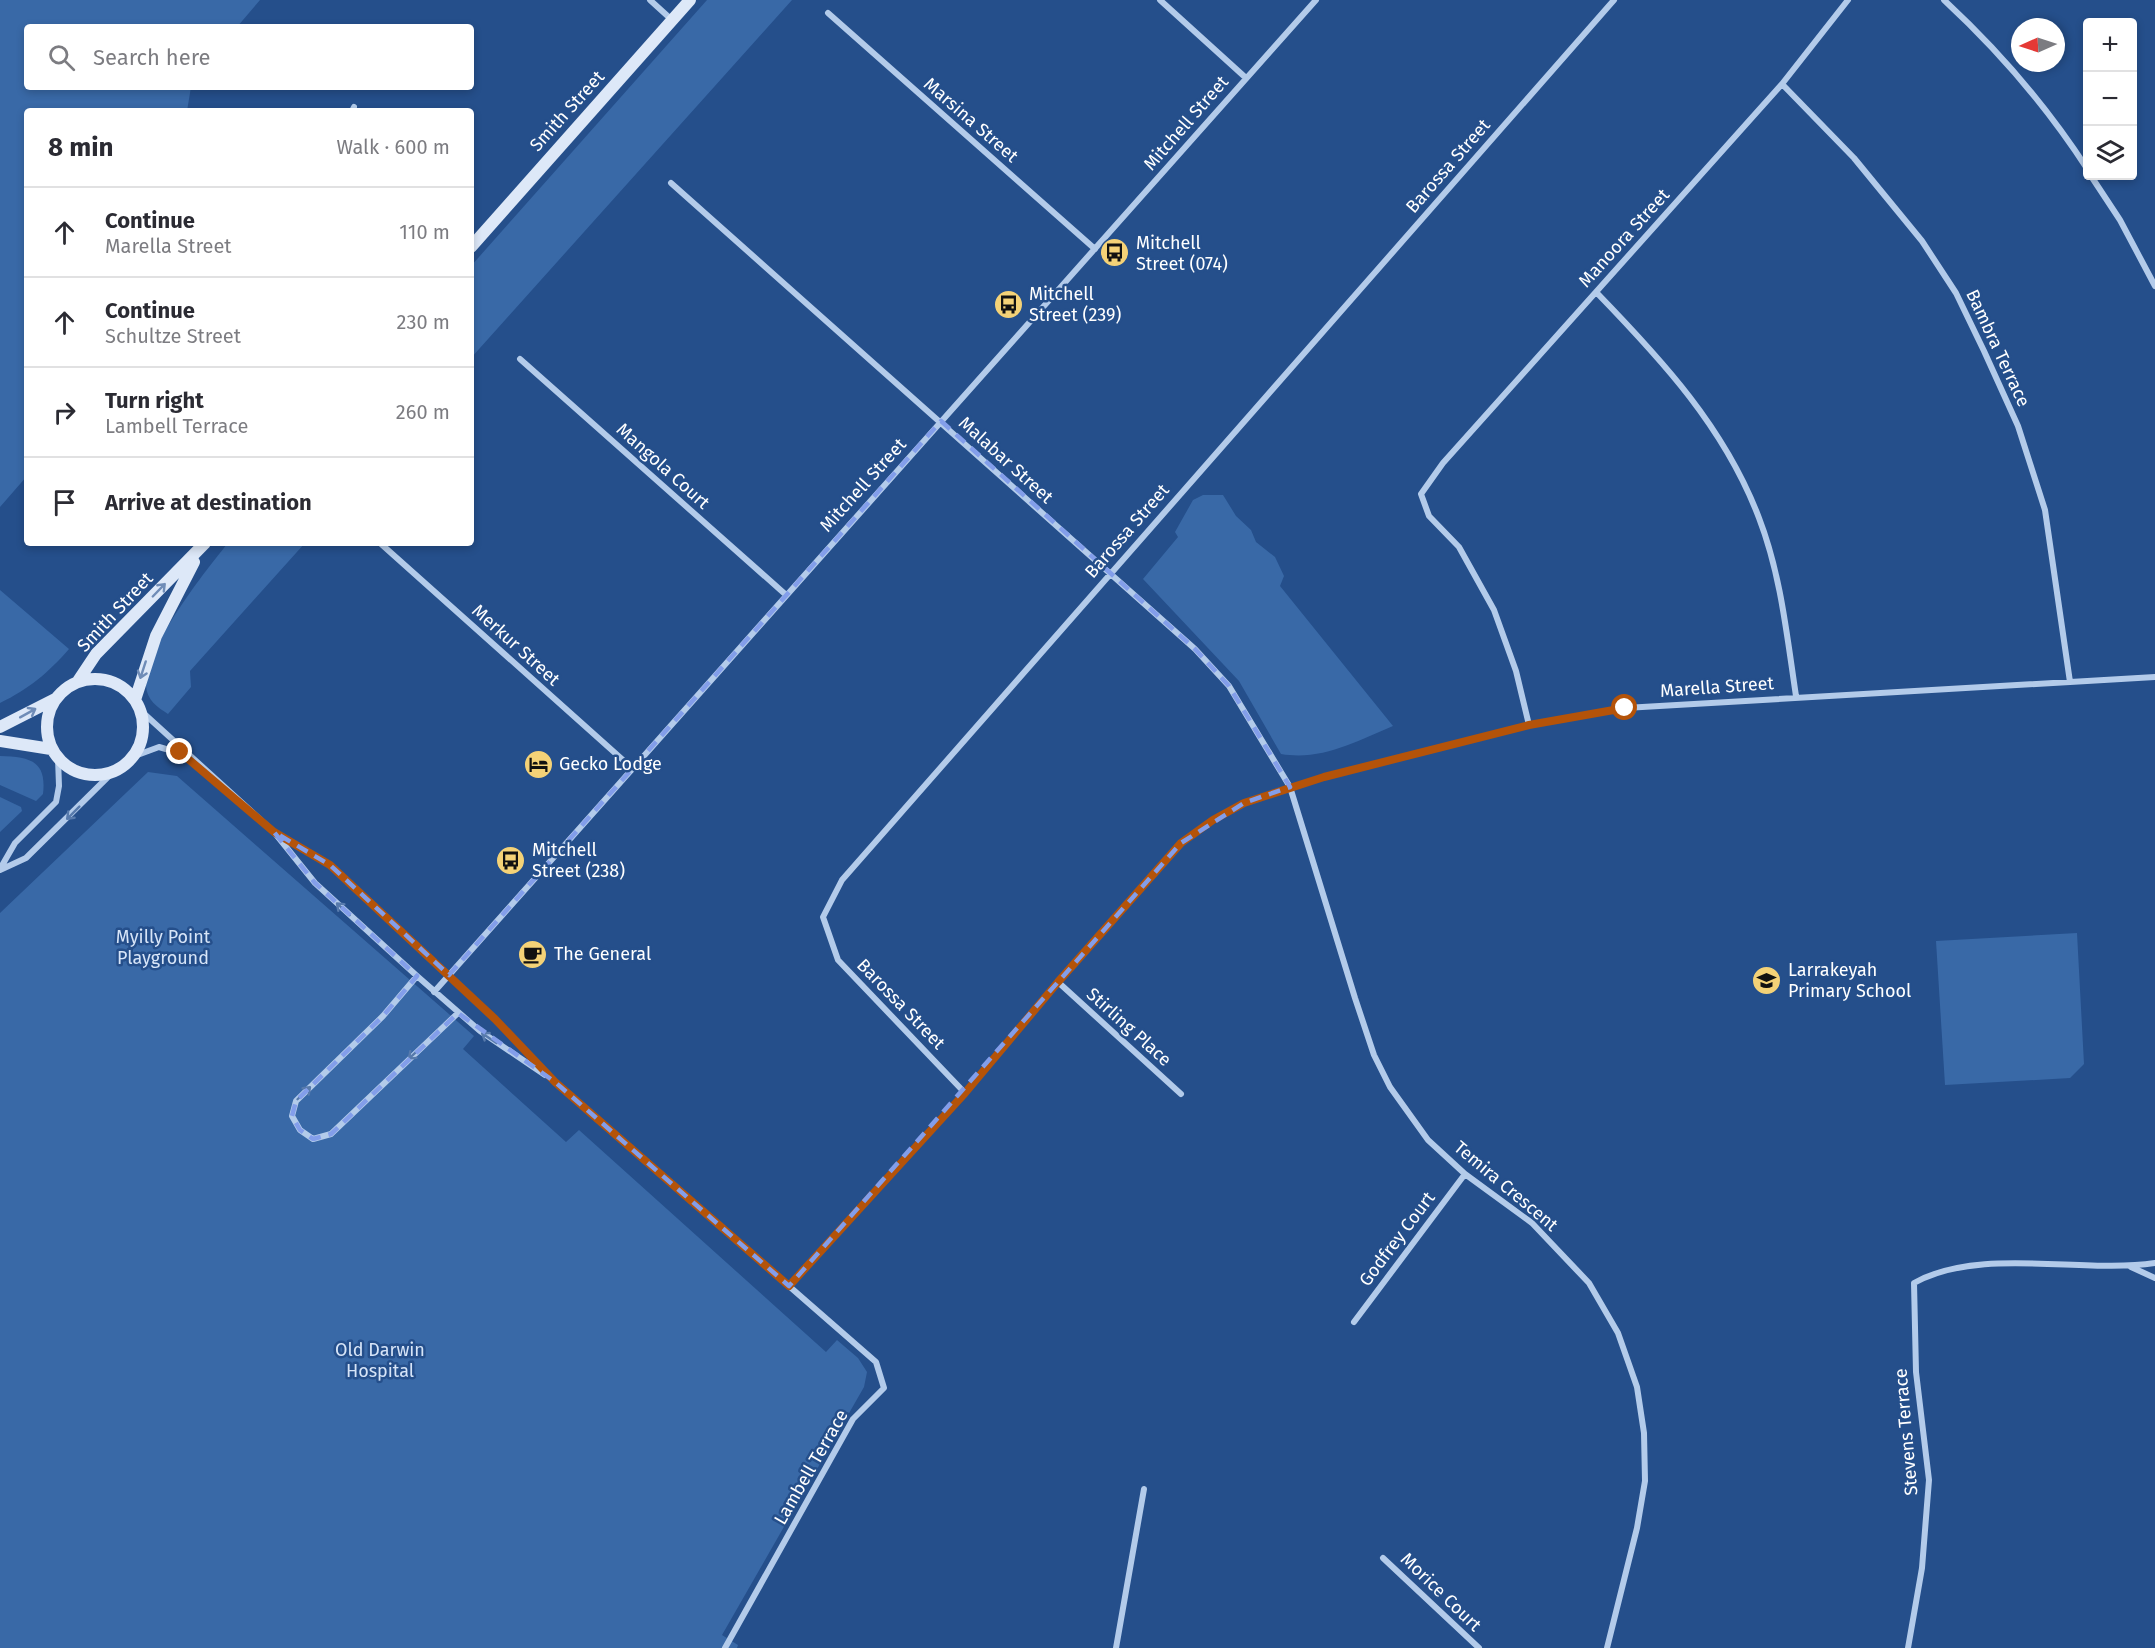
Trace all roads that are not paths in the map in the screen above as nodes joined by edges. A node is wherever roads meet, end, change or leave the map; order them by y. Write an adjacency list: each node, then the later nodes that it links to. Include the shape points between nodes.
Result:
1 (650, 0): 9 (street)
2 (690, 0): 9 (street, Smith Street)
3 (1160, 0): 10 (street)
4 (1316, 0): 10 (street, Mitchell Street)
5 (1614, 0): 24 (street, Barossa Street)
6 (1848, 0): 11 (street, Manoora Street)
7 (1944, 0): 12 (street, via 1994,49)
8 (828, 13): 16 (street, Marsina Street)
9 (672, 20): 15 (street, Smith Street)
10 (1246, 78): 16 (street, Mitchell Street)
11 (1782, 84): 18 (street, Manoora Street); 28 (street, Bambra Terrace, via 1854,158 1922,241 1956,293 1984,351 2018,426 2045,510)
12 (2083, 163)
13 (2094, 180): 17 (street)
14 (671, 183): 20 (street, Malabar Street)
15 (474, 243)
16 (1095, 249): 20 (street, Mitchell Street)
17 (2155, 286)
18 (1596, 292): 29 (street, via 1699,407 1734,462 1760,519 1779,584); 32 (street, Manoora Street, via 1443,463 1421,494 1429,516 1459,547 1494,610)
19 (520, 360): 25 (street, Mangola Court)
20 (941, 421): 24 (street, Malabar Street); 25 (street, Mitchell Street)
21 (203, 546): 27 (street, Smith Street, one-way to 21, via 96,654)
22 (204, 546): 31 (street, Smith Street, one-way to 31, via 156,636)
23 (383, 546): 38 (street, Merkur Street)
24 (1110, 573): 40 (street, Malabar Street, via 1195,649 1229,686); 49 (street, Barossa Street, via 842,880 823,917 838,960)
25 (785, 594): 38 (street, Mitchell Street)
26 (2155, 677): 28 (street, Marella Street)
27 (78, 681): 30 (street); 31 (street, via 113,682)
28 (2070, 682): 29 (street, Marella Street)
29 (1796, 696): 32 (street, Marella Street, via 1625,708)
30 (55, 699): 33 (street, one-way to 30); 35 (street, via 46,724)
31 (137, 705): 36 (street, via 142,735); 37 (street, Lambell Terrace)
32 (1529, 725): 40 (street, Marella Street)
33 (0, 727)
34 (0, 741): 35 (street)
35 (55, 754): 39 (street, via 75,771 87,775); 42 (street, via 59,786 56,802 15,843)
36 (132, 757): 37 (street, Lambell Terrace, via 159,747 170,748); 39 (street)
37 (196, 763): 41 (street, Lambell Terrace)
38 (633, 769): 43 (street, Mitchell Street)
39 (114, 771): 42 (street, one-way to 42, via 26,858)
40 (1290, 787): 45 (street, Marella Street, via 1244,803 1181,843); 51 (street, Temira Crescent, via 1374,1055 1408,1114 1428,1140)
41 (274, 832): 43 (street, Lambell Terrace, via 330,865); 44 (street, Lambell Terrace, one-way to 41, via 315,883)
42 (0, 869)
43 (448, 975): 46 (street, Mitchell Street); 48 (street, Lambell Terrace)
44 (417, 976): 46 (street, Lambell Terrace); 47 (street, one-way to 44, via 331,1134 312,1139 300,1130 292,1116 296,1101 383,1016)
45 (1058, 982): 49 (street, Marella Street); 50 (street, Stirling Place)
46 (434, 992): 47 (street, Lambell Terrace)
47 (459, 1013): 48 (street, Lambell Terrace, one-way to 47)
48 (555, 1082): 55 (street, Lambell Terrace)
49 (965, 1093): 55 (street, Marella Street)
50 (1181, 1094)
51 (1465, 1174): 56 (street, Godfrey Court); 62 (street, Temira Crescent, via 1532,1223 1589,1283 1618,1333 1637,1387 1644,1433 1645,1481)
52 (2155, 1263): 53 (street)
53 (2130, 1267): 54 (street); 63 (street, Stevens Terrace, via 1964,1267 1935,1273 1914,1283 1916,1372 1929,1480 1922,1568)
54 (2155, 1278)
55 (789, 1286): 59 (street, Lambell Terrace, via 876,1362 884,1388 854,1419)
56 (1354, 1322)
57 (1144, 1489): 60 (street)
58 (1383, 1558): 61 (street, Morice Court)
59 (725, 1648)
60 (1116, 1648)
61 (1479, 1648)
62 (1607, 1648)
63 (1908, 1648)

